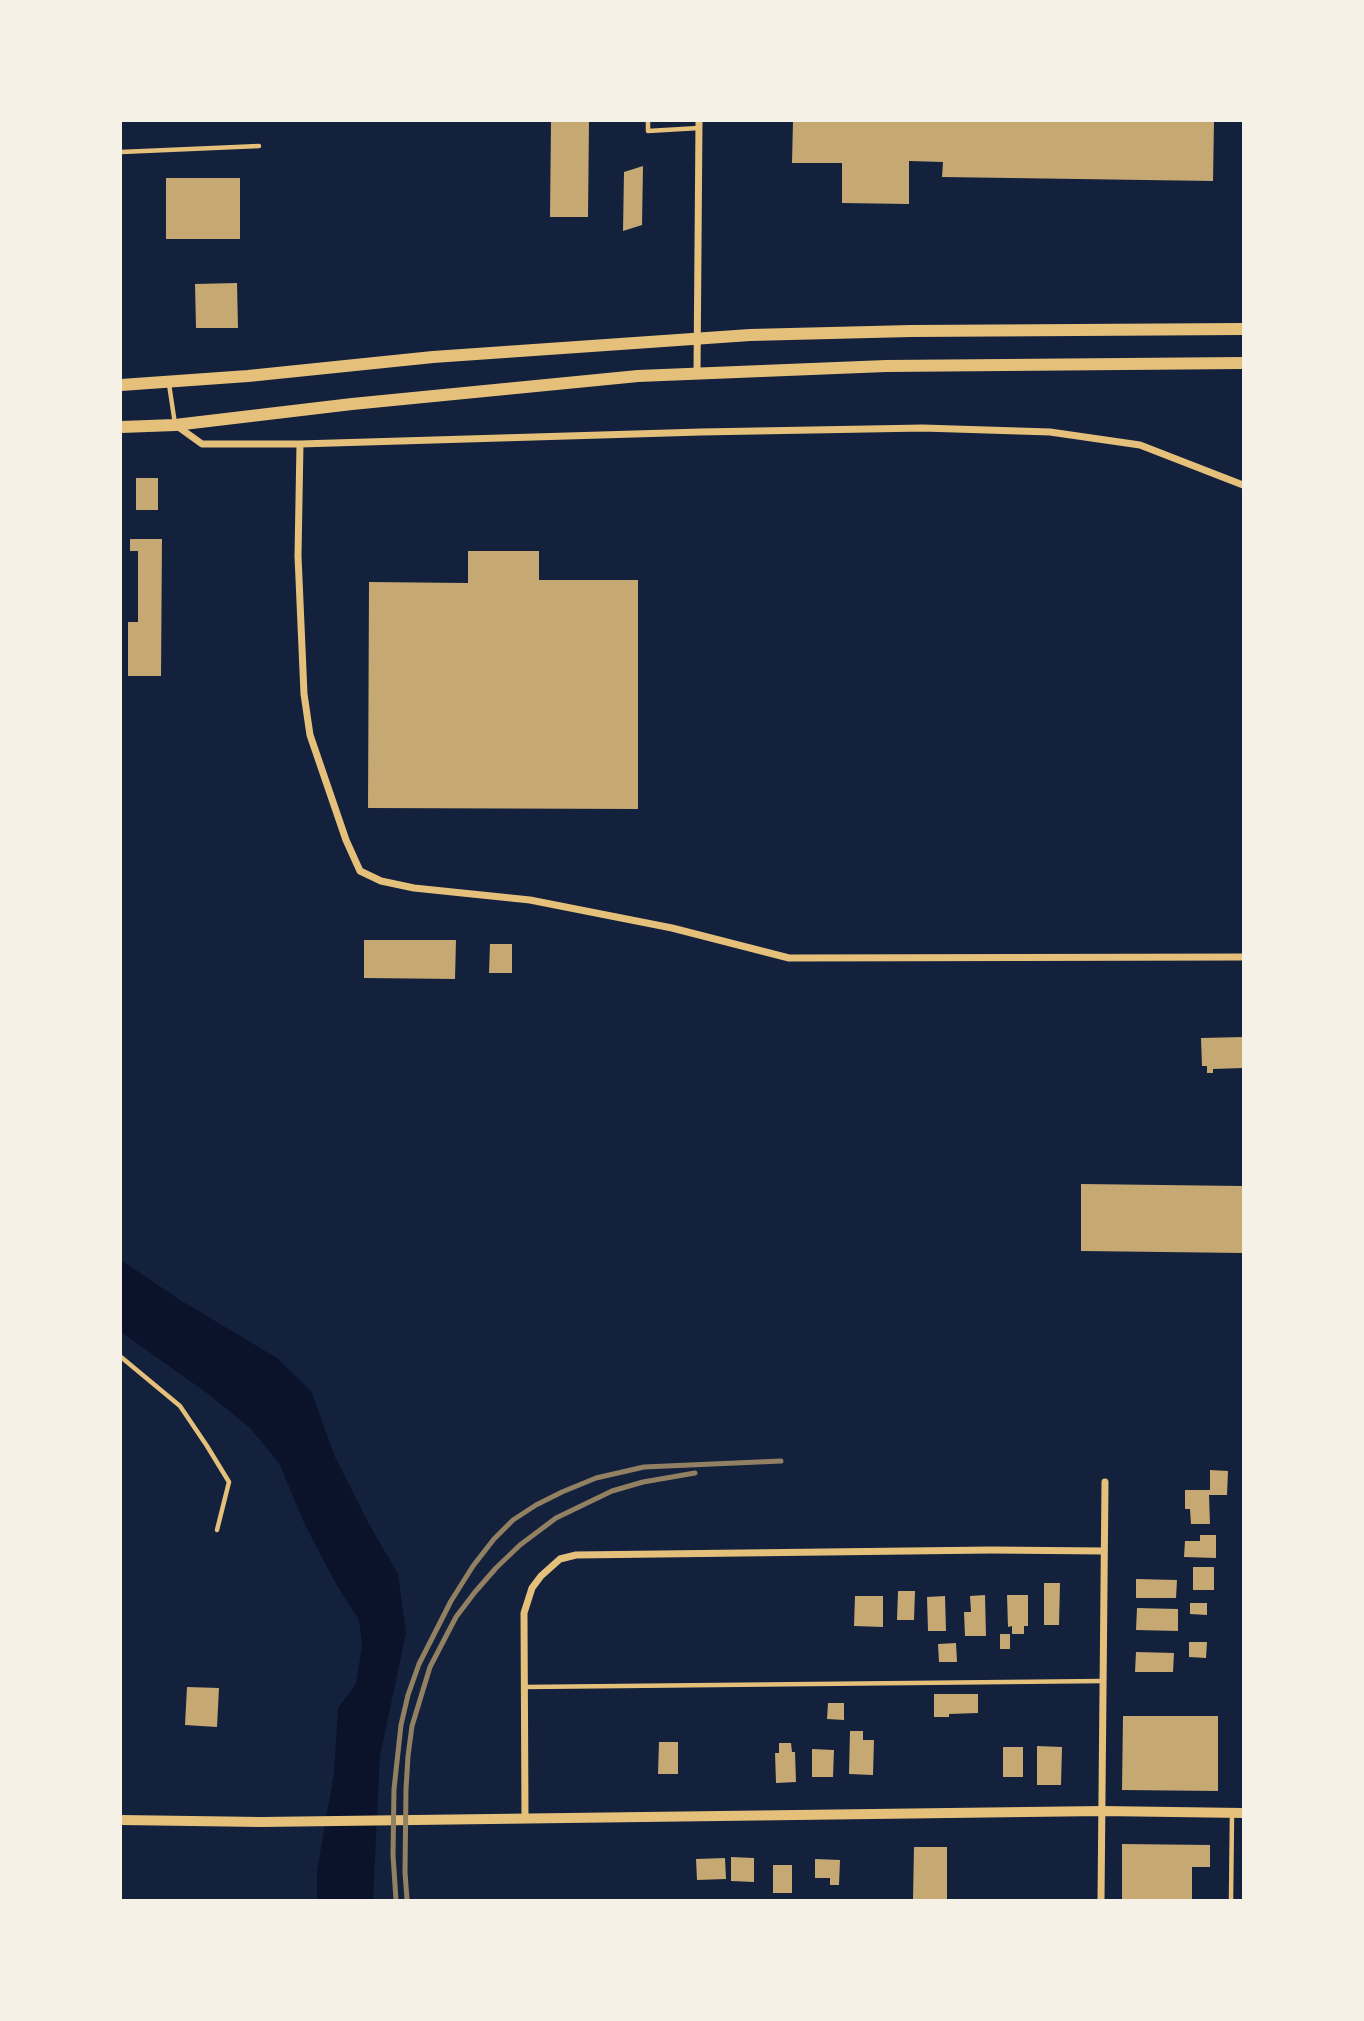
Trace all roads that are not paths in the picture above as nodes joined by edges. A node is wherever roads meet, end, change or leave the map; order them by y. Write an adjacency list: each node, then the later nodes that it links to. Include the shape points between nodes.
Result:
1 (648, 121): 2 (lane, via 648,131)
2 (699, 124): 6 (street)
3 (259, 145): 4 (lane)
4 (121, 152)
5 (1243, 329): 6 (main road)
6 (696, 338): 8 (street); 9 (main road)
7 (1243, 363): 8 (main road, via 887,366)
8 (696, 373): 11 (main road, via 437,395)
9 (169, 382): 10 (main road); 11 (lane)
10 (121, 385)
11 (176, 425): 12 (main road); 13 (street, via 202,444)
12 (121, 427)
13 (300, 444): 14 (street, via 895,429 1050,432 1140,445); 15 (street, via 298,556 304,694 314,745 360,871 414,888 530,900 672,928 789,958)
14 (1243, 485)
15 (1243, 957)
16 (121, 1357): 18 (lane, via 180,1406 229,1482)
17 (1105, 1482): 19 (street)
18 (217, 1530)
19 (1104, 1551): 20 (street); 21 (street, via 576,1555 560,1559 532,1588 524,1613)
20 (1103, 1681): 21 (lane); 22 (street)
21 (525, 1687): 24 (street)
22 (1102, 1811): 23 (street); 24 (street); 26 (street)
23 (1238, 1813): 27 (lane)
24 (525, 1819): 25 (street)
25 (121, 1820)
26 (1101, 1900)
27 (1231, 1900)

